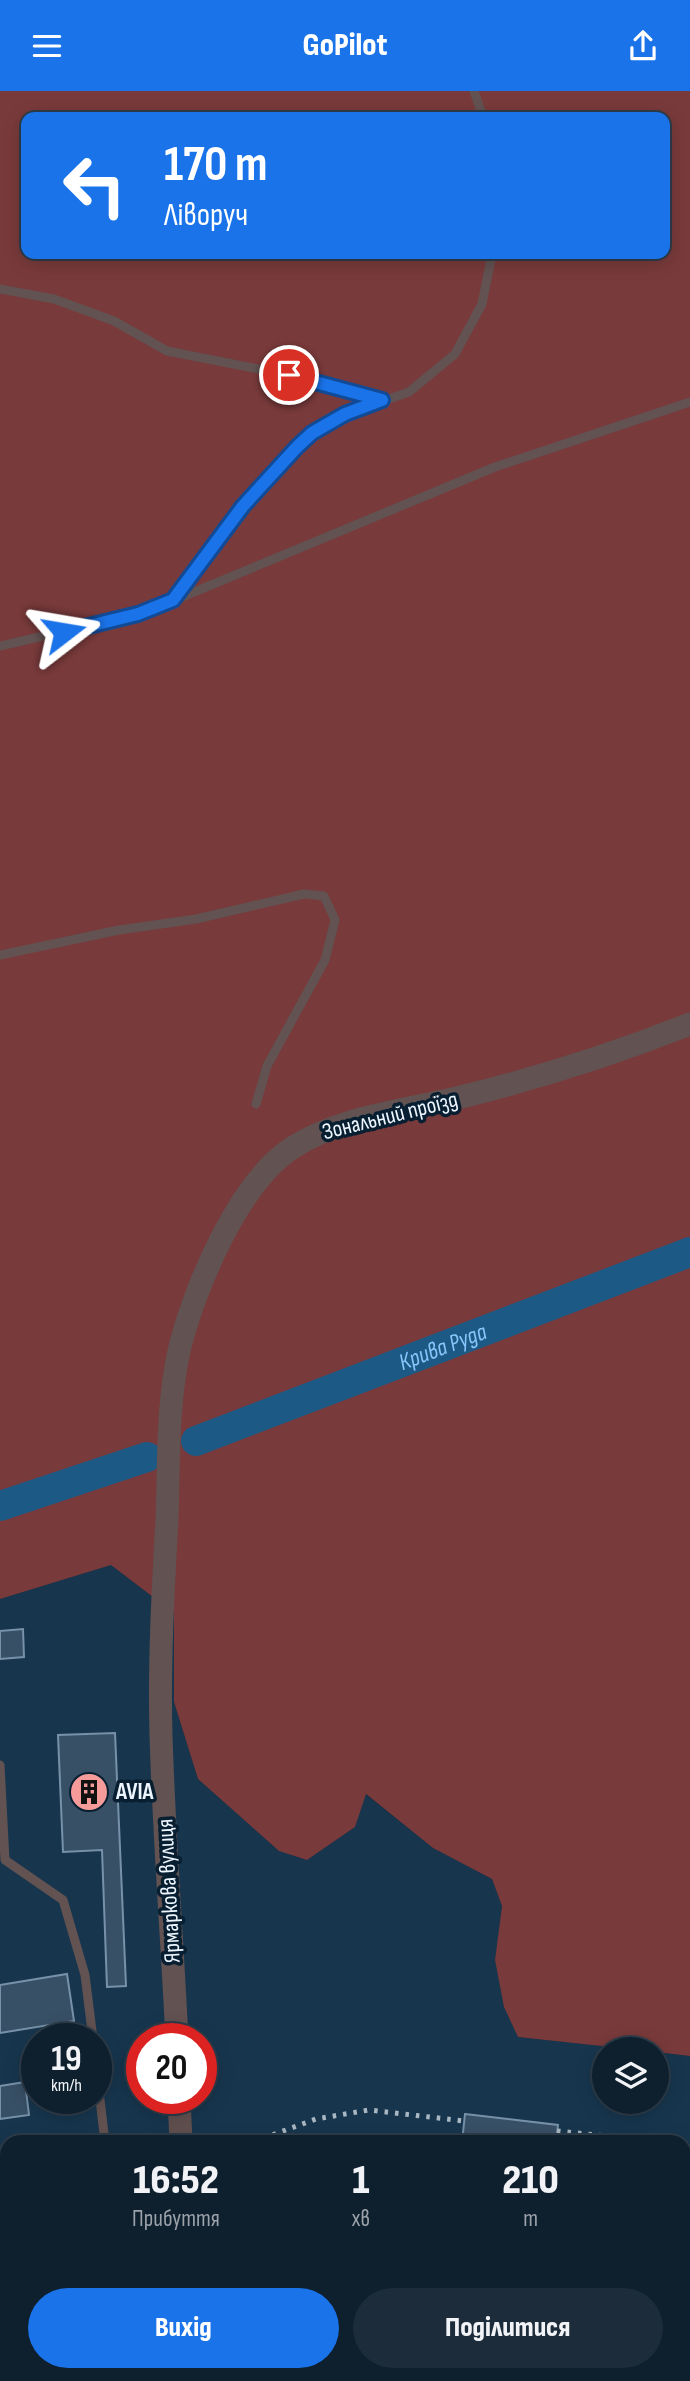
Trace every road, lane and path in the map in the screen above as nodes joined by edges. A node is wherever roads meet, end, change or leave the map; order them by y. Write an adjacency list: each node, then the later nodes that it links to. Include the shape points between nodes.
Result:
1 (474, 91): 2 (lane)
2 (481, 112)
3 (491, 259): 5 (lane, via 482,304 455,354 410,392)
4 (0, 289): 5 (lane, via 54,299 114,321 167,351 289,375)
5 (382, 400): 7 (lane, via 345,414 304,440 243,506)
6 (690, 402): 7 (lane, via 495,467)
7 (173, 600): 8 (lane, via 138,614)
8 (0, 646)
9 (0, 955): 11 (lane, via 304,894 324,896 335,920 325,960 267,1066)
10 (690, 1024): 12 (street, Зональний проїзд, via 600,1058 508,1085 327,1129 287,1151 268,1169 209,1264 178,1355)
11 (257, 1104)
12 (162, 1617): 15 (street, Ярмаркова вулиця, via 161,1735)
13 (0, 1765): 14 (lane, via 5,1860 63,1900 85,1975)
14 (91, 2023)
15 (176, 2023)
16 (102, 2114): 18 (lane)
17 (180, 2114): 19 (street)
18 (104, 2135)
19 (181, 2135)

